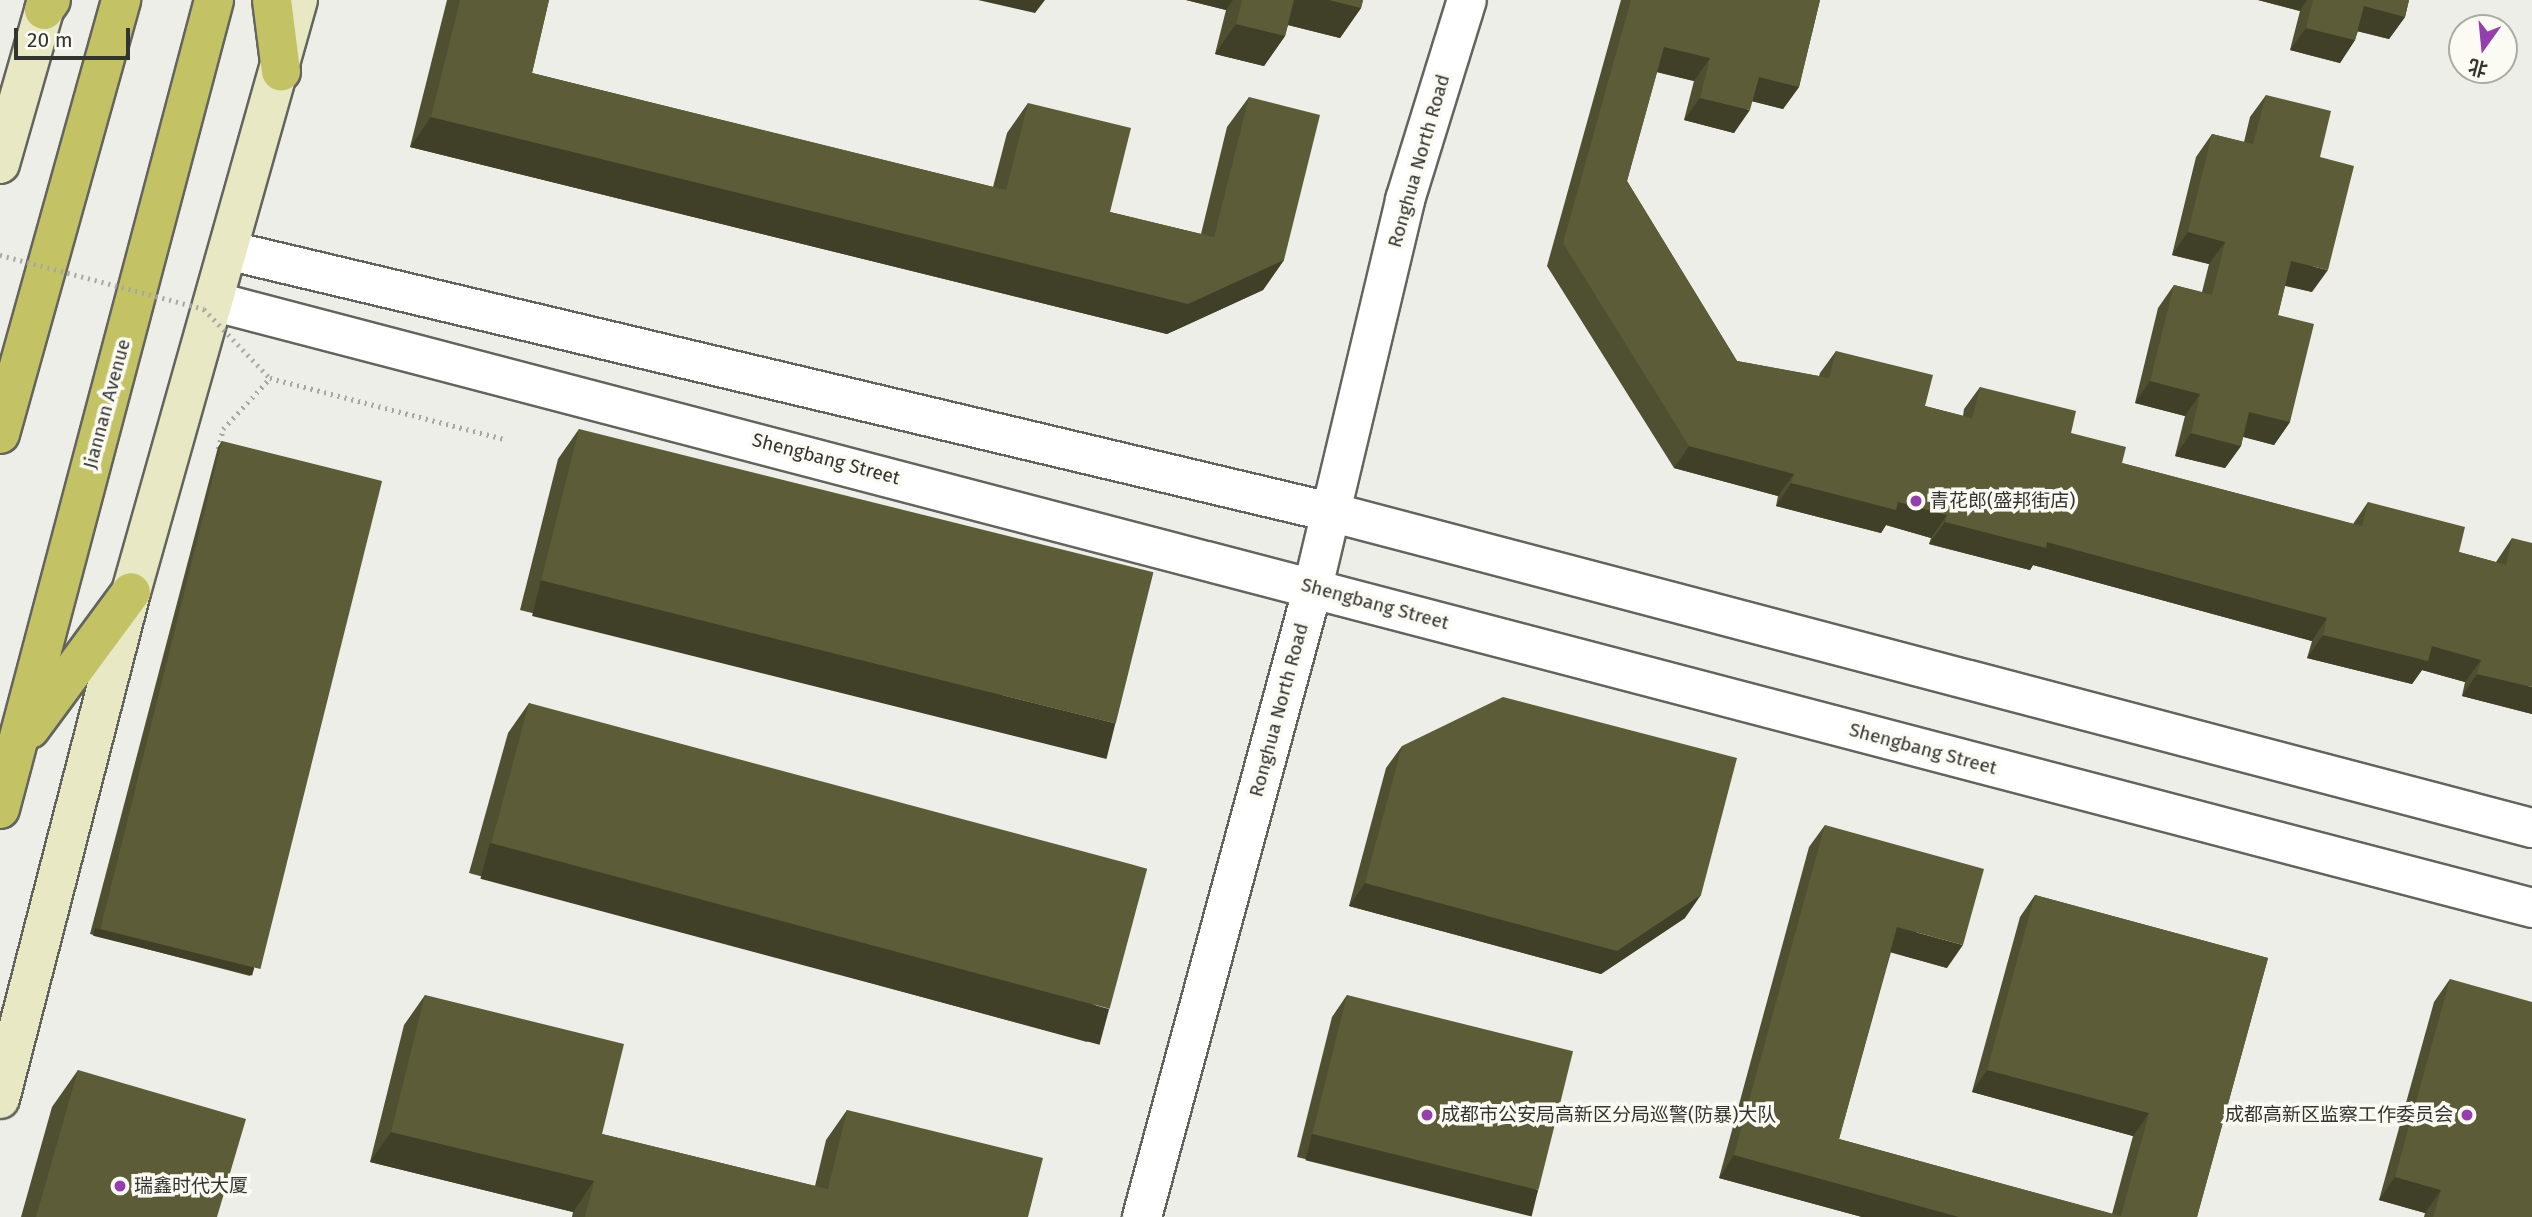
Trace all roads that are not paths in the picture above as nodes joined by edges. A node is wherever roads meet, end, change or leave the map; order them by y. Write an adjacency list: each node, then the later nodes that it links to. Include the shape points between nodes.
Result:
1 (121, 0): 11 (highway)
2 (214, 0): 15 (highway, Jiannan Avenue)
3 (272, 0): 7 (highway)
4 (299, 0): 7 (main road)
5 (1467, 0): 12 (street, Ronghua North Road, via 1405,200)
6 (47, 3): 8 (main road)
7 (281, 71): 9 (main road)
8 (0, 164)
9 (231, 251): 10 (main road); 12 (street)
10 (216, 302): 13 (street, Shengbang Street); 14 (main road)
11 (0, 435)
12 (1330, 512): 13 (street, Ronghua North Road); 17 (street)
13 (1312, 587): 18 (street, Shengbang Street); 20 (street, Ronghua North Road)
14 (131, 592): 15 (highway); 19 (main road)
15 (17, 747): 16 (highway, Jiannan Avenue)
16 (0, 808)
17 (2532, 828)
18 (2532, 908)
19 (0, 1099)
20 (1142, 1217)

